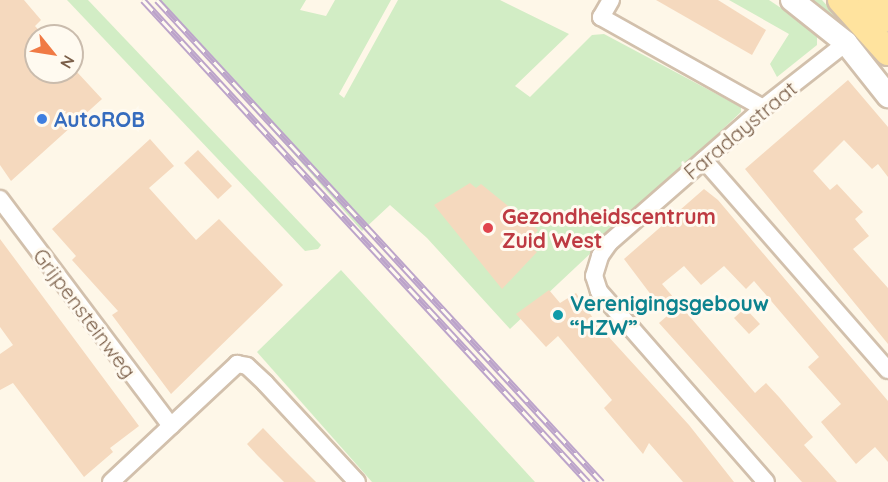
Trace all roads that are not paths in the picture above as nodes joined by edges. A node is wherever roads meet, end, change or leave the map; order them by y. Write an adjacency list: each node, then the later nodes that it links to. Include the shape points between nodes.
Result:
1 (611, 0): 9 (street, via 601,17)
2 (792, 0): 6 (street)
3 (841, 0): 7 (main road)
4 (871, 0): 5 (main road)
5 (888, 19)
6 (846, 44): 8 (street); 9 (street, Faradaystraat)
7 (888, 52)
8 (888, 96)
9 (763, 108): 10 (street, Faradaystraat)
10 (704, 160): 12 (street); 16 (street, Faradaystraat, via 603,250 595,285)
11 (0, 199): 13 (street, Grijpensteinweg)
12 (888, 370)
13 (171, 426): 14 (street); 15 (street, via 237,364 247,366)
14 (116, 480)
15 (357, 482)
16 (766, 482)

